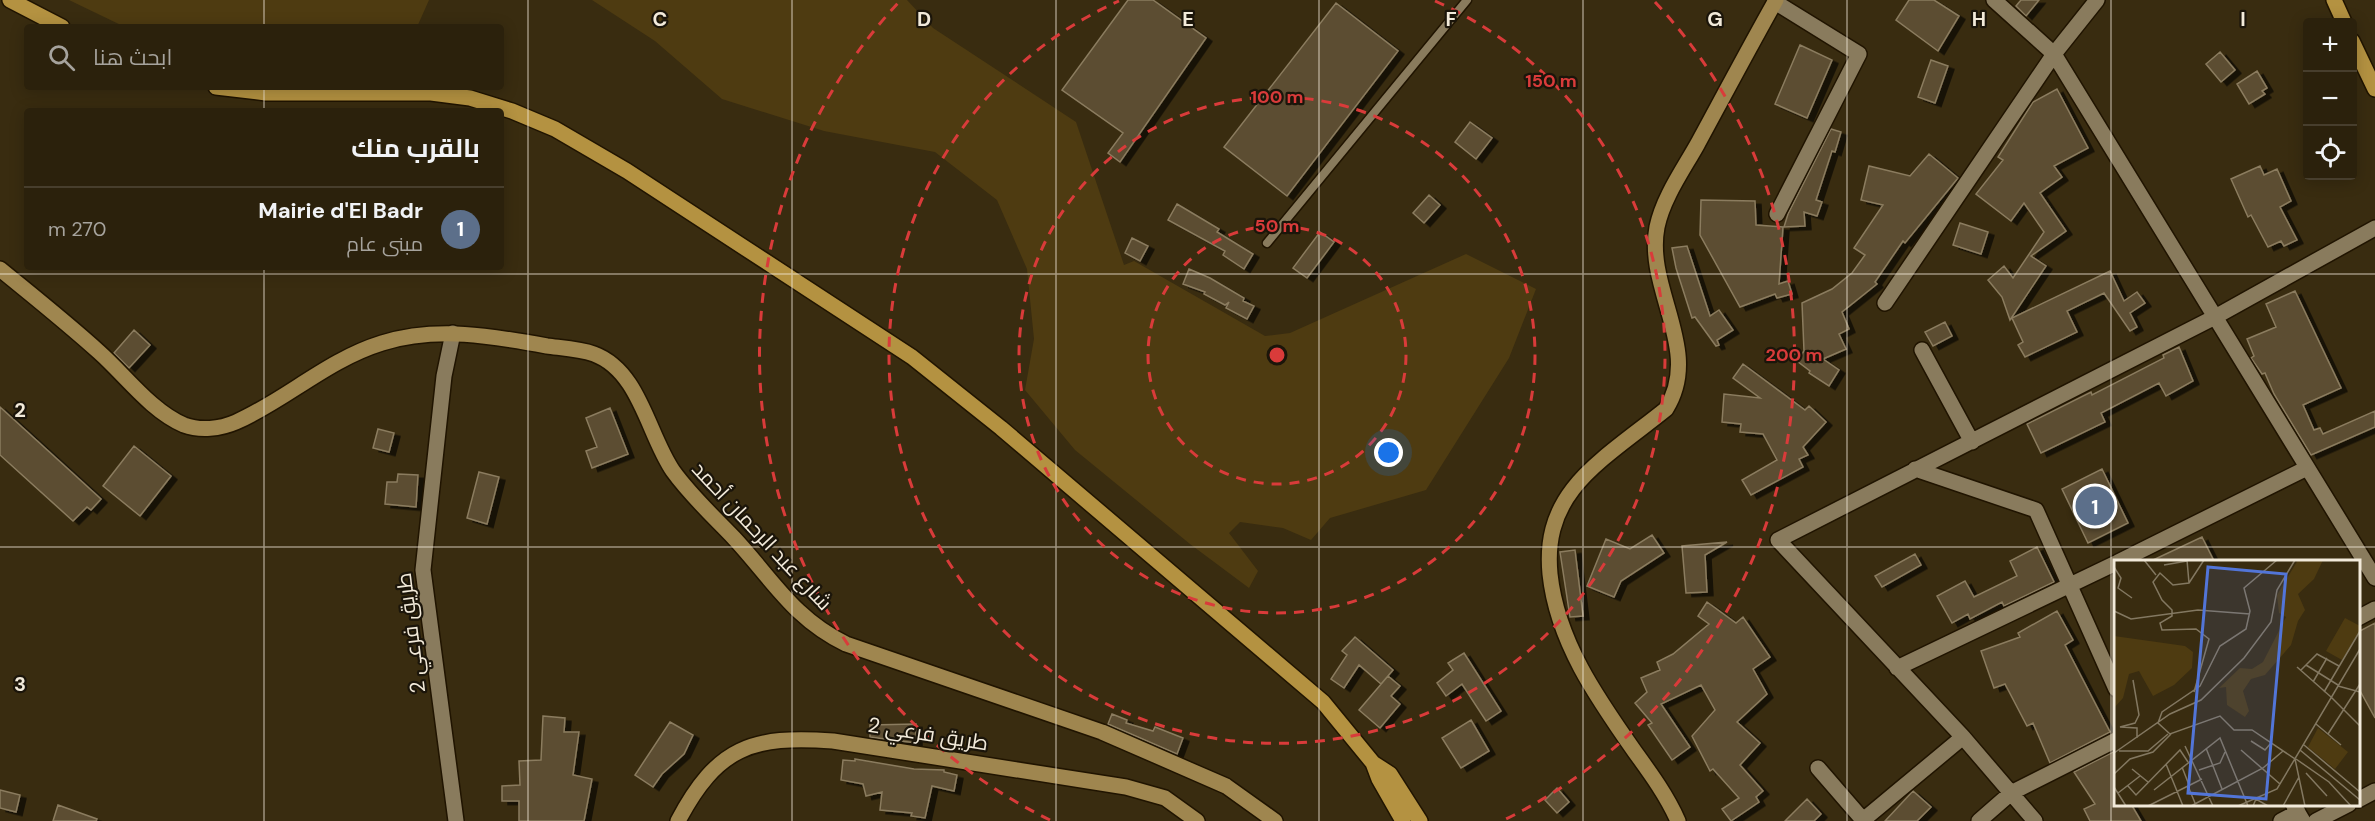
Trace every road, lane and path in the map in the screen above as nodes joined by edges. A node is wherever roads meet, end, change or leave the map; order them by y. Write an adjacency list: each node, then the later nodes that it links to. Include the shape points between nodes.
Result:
1 (10, 0): 8 (main road)
2 (1467, 0): 17 (lane)
3 (1994, 0): 10 (street)
4 (2097, 0): 10 (street)
5 (2334, 0): 7 (main road)
6 (1775, 1): 15 (street, via 1859,54); 50 (main road, via 1657,226 1655,255 1680,356 1675,394 1666,409 1575,486 1554,520 1550,539 1551,584 1567,644 1670,802)
7 (2342, 18)
8 (56, 24)
9 (2357, 51): 11 (main road)
10 (2054, 54): 19 (street); 20 (street)
11 (2375, 89)
12 (241, 90): 13 (main road, via 431,93)
13 (499, 108)
14 (504, 110): 36 (main road, via 555,129 627,171 912,357 1323,702)
15 (1778, 214)
16 (2375, 228): 20 (street)
17 (1267, 243)
18 (0, 269): 21 (main road, شارع عبد الرحمان أحمد, via 97,350 165,414 184,425 202,429 236,422 346,358 382,343)
19 (1885, 303)
20 (2215, 317): 23 (street); 24 (street)
21 (453, 333): 44 (street, طريق فرعي 2, via 444,376 423,570); 47 (main road, شارع عبد الرحمان أحمد, via 592,353 613,363 628,382 671,468 688,492 807,622 830,637 1102,732 1226,786)
22 (1922, 350): 23 (street)
23 (1972, 442): 25 (street)
24 (2307, 468): 26 (street); 28 (street)
25 (1915, 469): 29 (street, via 2036,510); 32 (street, via 1778,540)
26 (2121, 560)
27 (2114, 564): 29 (street)
28 (2375, 578)
29 (2071, 585): 32 (street); 33 (street)
30 (2375, 609): 31 (street)
31 (2360, 617)
32 (1897, 668): 34 (street)
33 (2114, 687)
34 (1963, 737): 39 (street); 43 (street)
35 (2114, 741): 39 (street)
36 (1373, 763): 48 (main road); 49 (main road, via 1390,774)
37 (1818, 768): 43 (street)
38 (2375, 791): 40 (street)
39 (2011, 793): 51 (street); 52 (street)
40 (2360, 799)
41 (2345, 806): 54 (street)
42 (2298, 813): 53 (street)
43 (1862, 820)
44 (456, 821)
45 (678, 821): 46 (main road, طريق فرعي 2, via 703,780 732,754 766,741 800,738 1093,780 1165,798)
46 (1197, 821)
47 (1275, 821)
48 (1403, 821)
49 (1420, 821)
50 (1678, 821)
51 (1979, 821)
52 (2035, 821)
53 (2281, 821)
54 (2316, 821)

